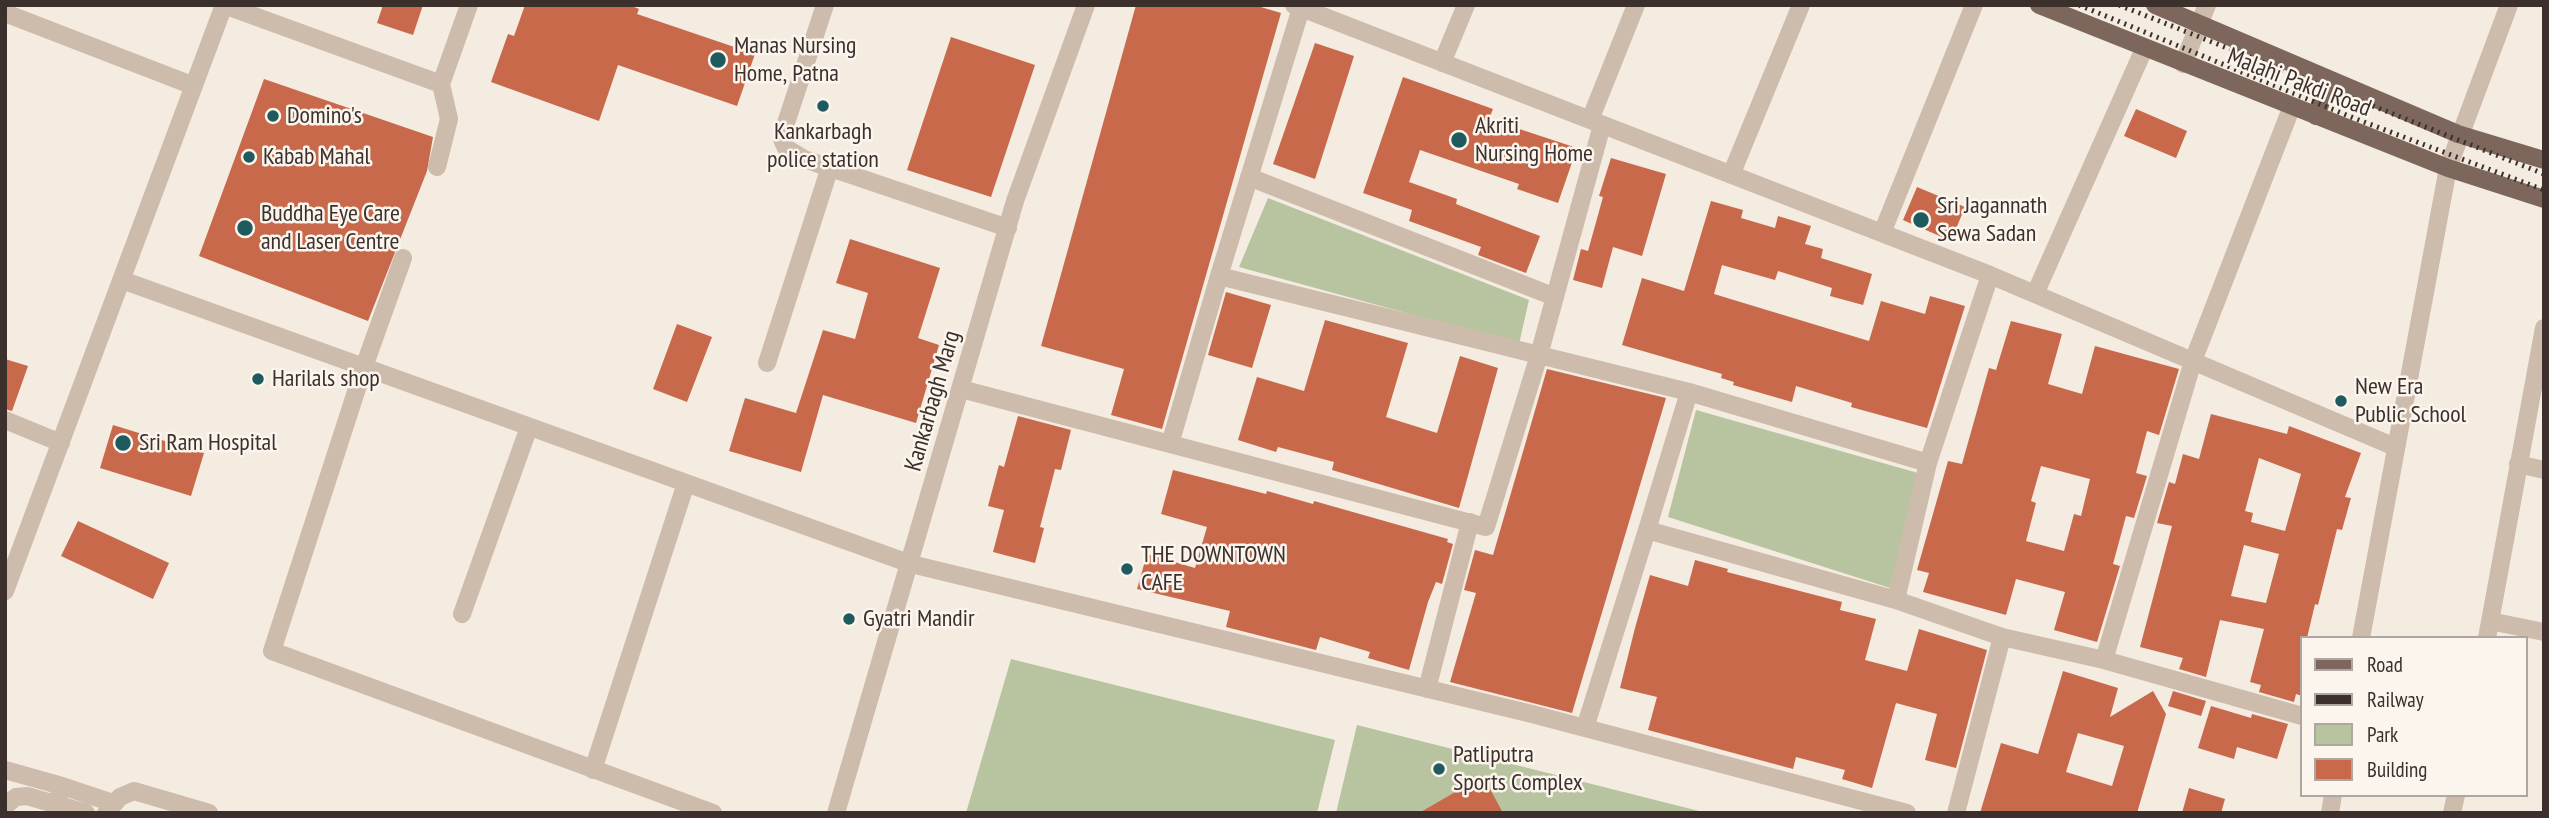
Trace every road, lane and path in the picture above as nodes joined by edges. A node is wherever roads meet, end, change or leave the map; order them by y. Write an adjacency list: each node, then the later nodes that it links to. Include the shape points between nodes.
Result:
1 (224, 5): 20 (street); 21 (street)
2 (469, 5): 20 (street)
3 (825, 5): 28 (street, via 782,139 793,153)
4 (1086, 5): 33 (street, Kankarbagh Marg)
5 (1466, 5): 17 (street)
6 (1636, 5): 24 (street)
7 (1801, 5): 30 (street)
8 (1974, 5): 34 (street)
9 (2039, 5): 16 (main road, Malahi Pakdi Road)
10 (2155, 5): 15 (main road)
11 (2207, 5): 15 (street)
12 (2509, 5): 25 (street)
13 (1299, 6): 17 (street); 31 (street)
14 (5, 13): 21 (street)
15 (2200, 24): 18 (street); 19 (main road)
16 (2144, 49): 18 (main road, Malahi Pakdi Road); 39 (street)
17 (1442, 63): 24 (street)
18 (2183, 64): 22 (main road, Malahi Pakdi Road)
19 (2329, 79): 23 (main road); 25 (main road)
20 (441, 84): 27 (street, via 449,119)
21 (194, 86): 38 (street)
22 (2292, 106): 23 (main road, Malahi Pakdi Road); 43 (street)
23 (2316, 116): 29 (main road, Malahi Pakdi Road)
24 (1596, 122): 30 (street); 40 (street)
25 (2458, 134): 26 (main road); 29 (street)
26 (2544, 160)
27 (437, 167)
28 (830, 167): 33 (street); 44 (street)
29 (2448, 168): 32 (main road, Malahi Pakdi Road); 52 (street)
30 (1731, 175): 34 (street)
31 (1249, 177): 37 (street); 40 (street)
32 (2544, 199)
33 (1008, 228): 46 (street, Kankarbagh Marg)
34 (1882, 233): 36 (street)
35 (403, 258): 45 (street)
36 (1990, 275): 39 (street); 53 (street)
37 (1219, 276): 42 (street); 51 (street)
38 (122, 280): 45 (street); 50 (street)
39 (2035, 294): 43 (street)
40 (1555, 298): 42 (street)
41 (2544, 328): 54 (street)
42 (1539, 355): 47 (street); 57 (street, via 1486,527)
43 (2193, 361): 52 (street); 67 (street)
44 (767, 363)
45 (364, 367): 49 (street); 72 (street, via 272,651)
46 (961, 389): 51 (street); 59 (street, Kankarbagh Marg)
47 (1689, 392): 53 (street); 58 (street)
48 (5, 420): 50 (street)
49 (529, 427): 56 (street); 62 (street)
50 (61, 443): 60 (street)
51 (1170, 444): 57 (street)
52 (2395, 447): 65 (street)
53 (1928, 463): 61 (street)
54 (2518, 464): 55 (street); 63 (street)
55 (2544, 470)
56 (686, 483): 59 (street); 72 (street)
57 (1470, 522): 68 (street)
58 (1647, 530): 61 (street); 70 (street)
59 (911, 564): 68 (street); 80 (street, Kankarbagh Marg)
60 (5, 591)
61 (1896, 600): 66 (street)
62 (462, 614)
63 (2489, 629): 64 (street)
64 (2544, 632)
65 (2361, 636)
66 (2002, 637): 67 (street); 82 (street)
67 (2104, 660): 69 (street)
68 (1427, 689): 70 (street)
69 (2300, 715)
70 (1585, 728): 81 (street)
71 (5, 770): 73 (street)
72 (593, 770): 79 (street)
73 (62, 786): 74 (street); 76 (street)
74 (56, 804): 75 (street, via 27,796 16,797); 77 (street)
75 (5, 806)
76 (110, 808): 78 (street, via 134,791)
77 (86, 813)
78 (209, 813)
79 (713, 813)
80 (836, 813)
81 (1907, 813)
82 (1956, 813)

